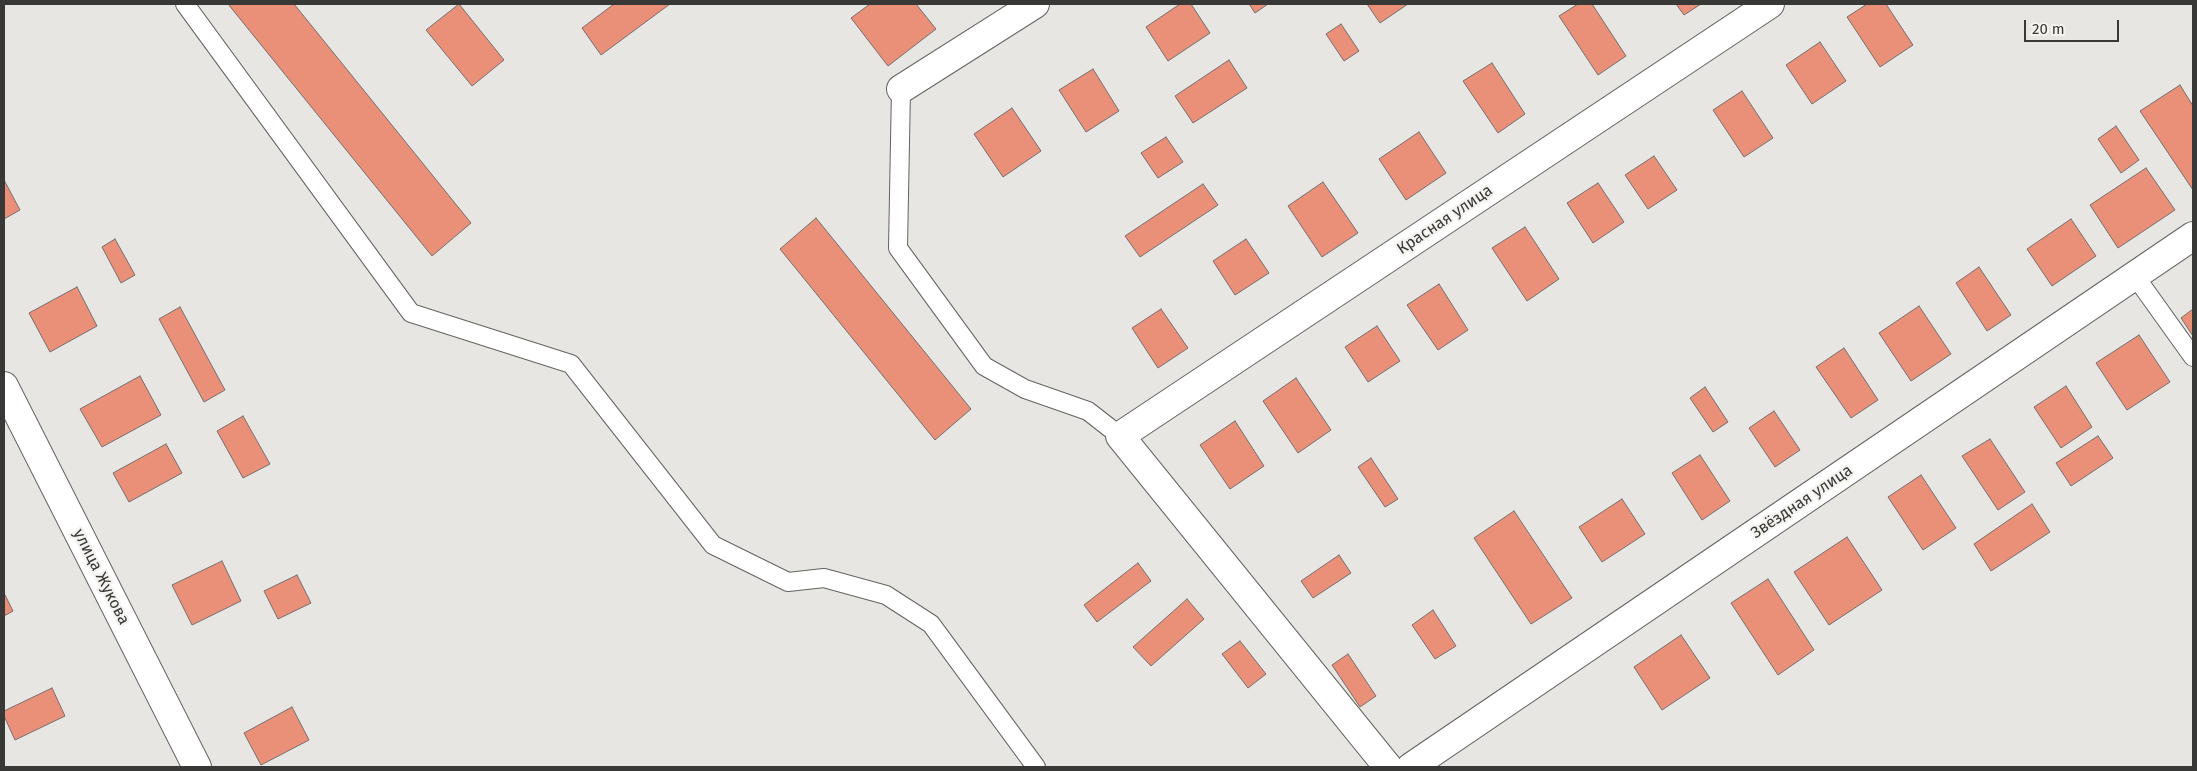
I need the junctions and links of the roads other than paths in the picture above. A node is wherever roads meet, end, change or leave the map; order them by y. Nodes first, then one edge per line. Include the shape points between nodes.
1 (185, 4) edge
2 (1035, 4) edge
3 (1770, 4) edge
4 (901, 89) joint
5 (2193, 236) edge
6 (2135, 276) junction
7 (2193, 357) edge
8 (4, 386) edge
9 (1120, 436) junction
10 (197, 767) edge
11 (1036, 767) edge
12 (1388, 767) edge
13 (1411, 767) edge

1 - 11 lane via 412,313 571,364 713,545 788,582 824,578 886,595 931,624
2 - 4 street
3 - 9 street, Красная улица
4 - 9 lane via 898,248 984,366 1025,389 1088,411
5 - 6 street, Звёздная улица
6 - 7 lane
6 - 13 street, Звёздная улица
8 - 10 street, улица Жукова
9 - 12 street

